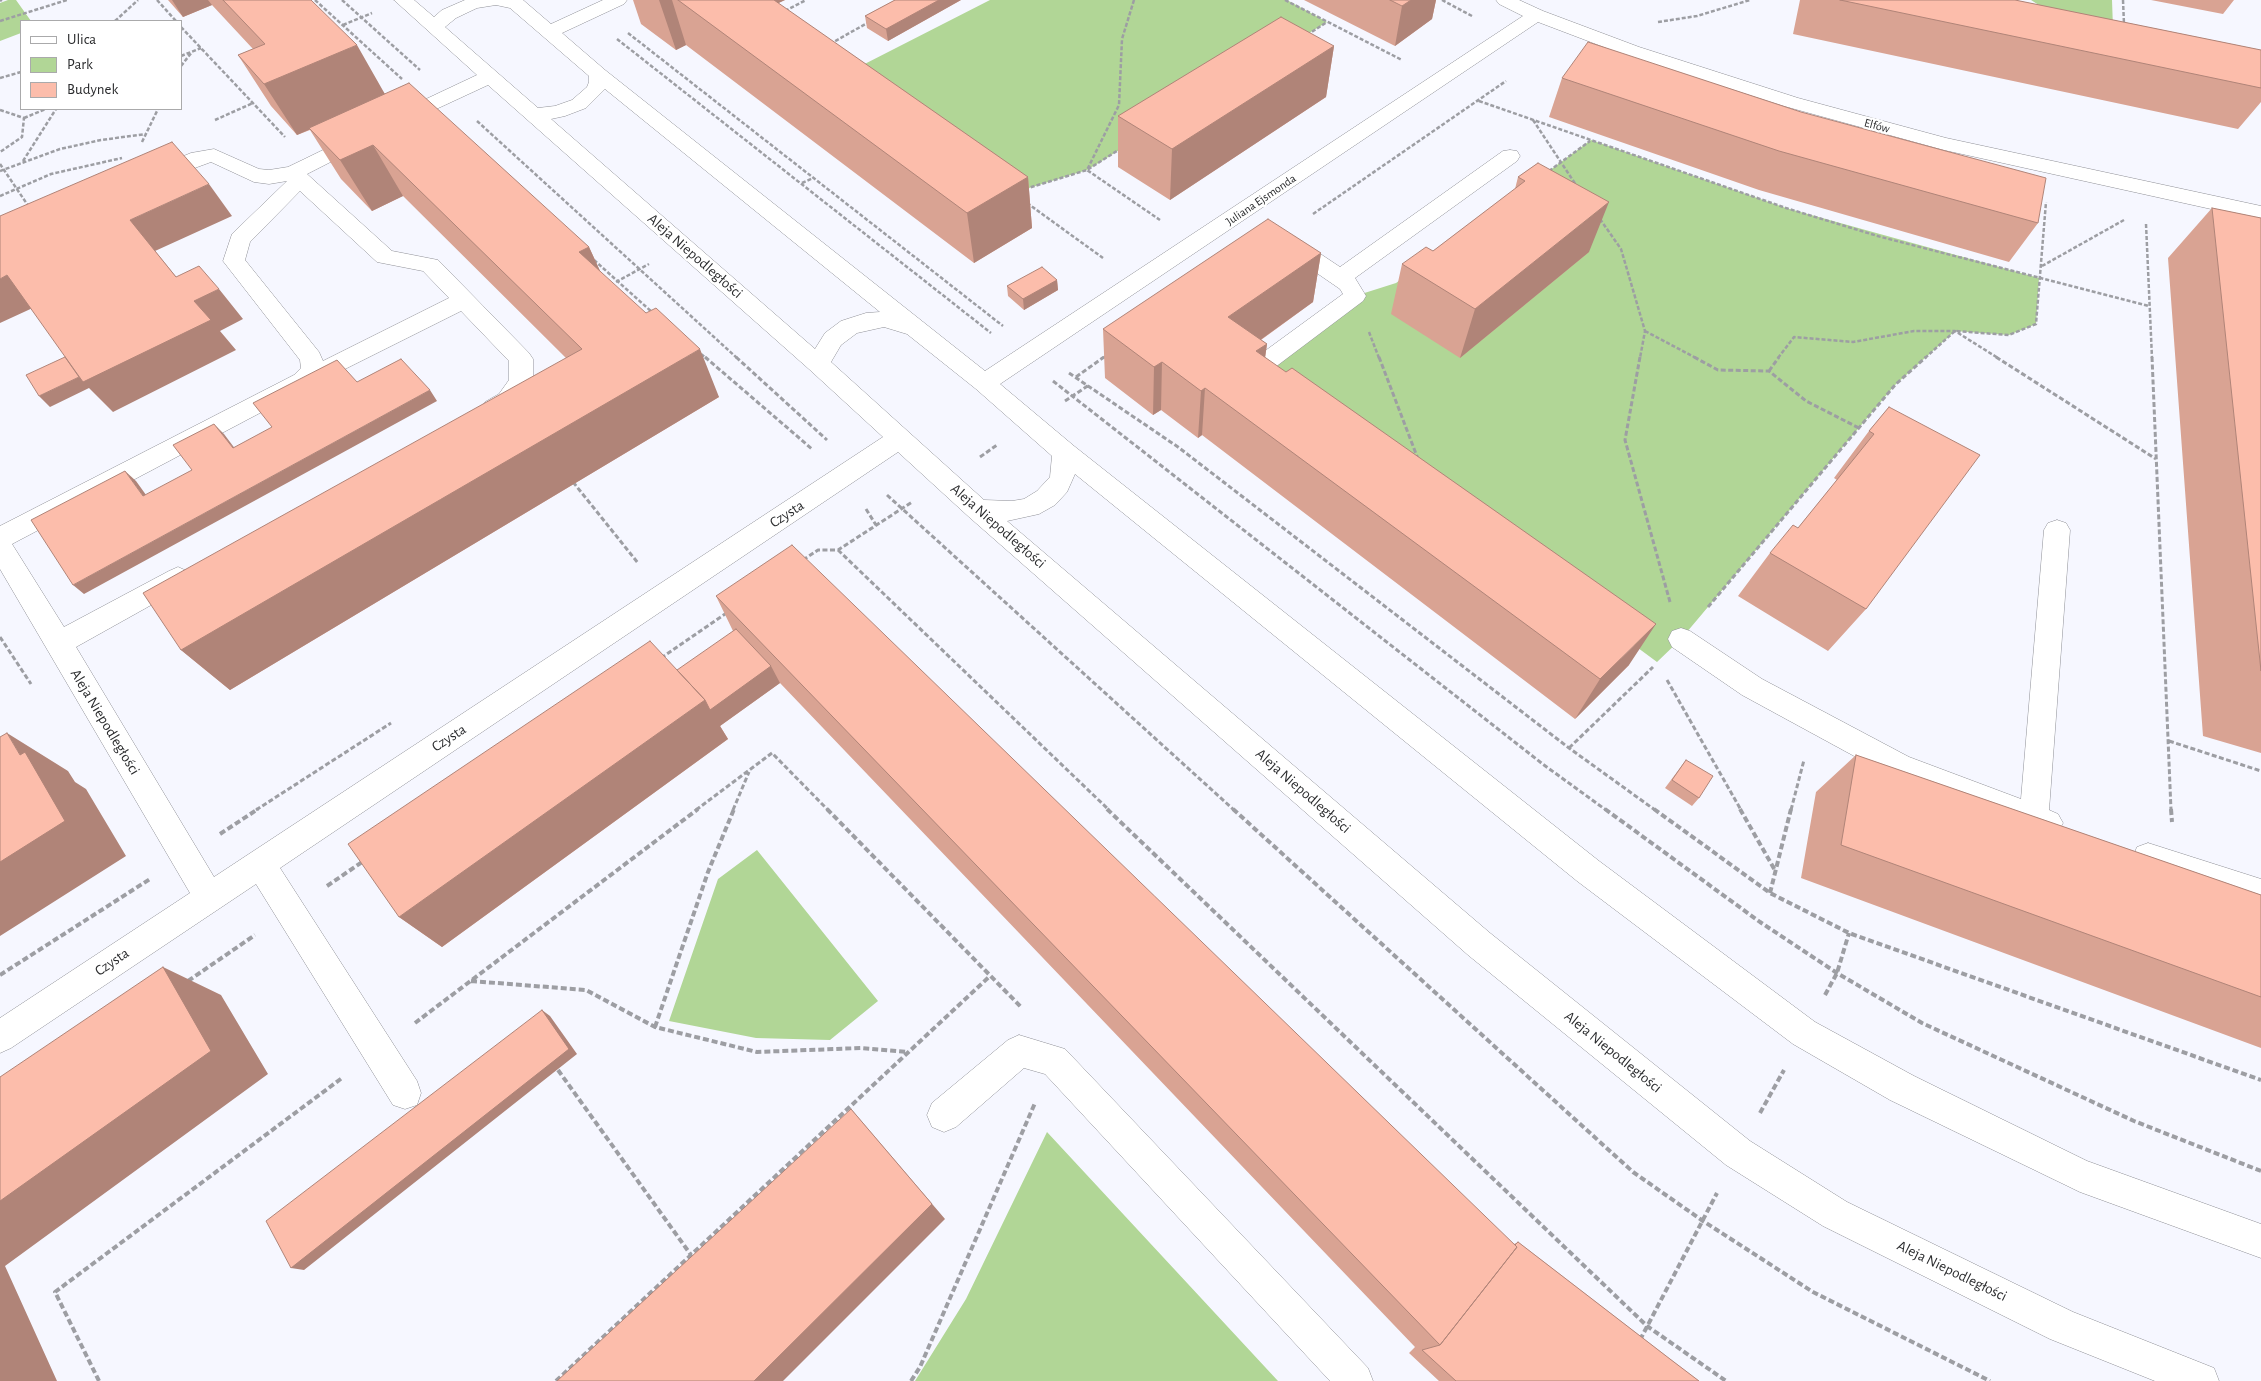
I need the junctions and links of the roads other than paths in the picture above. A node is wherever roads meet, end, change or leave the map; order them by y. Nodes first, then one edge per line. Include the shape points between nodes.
1 (403, 0) edge
2 (618, 0) edge
3 (1505, 0) edge
4 (514, 2) edge
5 (1536, 15) junction
6 (434, 27) junction
7 (550, 32) junction
8 (598, 74) junction
9 (491, 76) junction
10 (534, 114) junction
11 (1510, 156) dead end
12 (298, 176) junction
13 (136, 183) edge
14 (2261, 213) edge
15 (1263, 226) junction
16 (1340, 278) junction
17 (464, 300) junction
18 (916, 328) junction
19 (818, 364) junction
20 (1262, 365) edge
21 (302, 381) junction
22 (984, 383) junction
23 (473, 418) edge
24 (900, 439) junction
25 (1065, 453) junction
26 (978, 510) junction
27 (2057, 530) dead end
28 (0, 538) edge
29 (0, 547) edge
30 (197, 568) edge
31 (1681, 639) road end
32 (59, 643) junction
33 (2034, 818) junction
34 (2075, 833) edge
35 (2120, 848) edge
36 (260, 863) junction
37 (2261, 893) edge
38 (209, 897) junction
39 (0, 1037) edge
40 (405, 1093) dead end
41 (944, 1115) dead end
42 (2261, 1241) edge
43 (1355, 1381) edge
44 (2201, 1381) edge

1 - 6 street, Aleja Niepodległości
2 - 7 street
3 - 5 street, Elfów
4 - 6 street via 473,3 449,14
4 - 7 street
5 - 14 street, Elfów via 1632,51 1763,93 1944,144
5 - 15 street, Juliana Ejsmonda
6 - 9 street, Aleja Niepodległości
7 - 8 street
8 - 10 street via 595,90 579,104 558,112
8 - 18 street
9 - 10 street, Aleja Niepodległości
9 - 12 street via 429,104
10 - 19 street, Aleja Niepodległości
11 - 16 street
12 - 13 street via 254,175 214,155 198,158
12 - 17 street via 385,257 430,266
12 - 21 street via 240,239 234,261 311,358 312,370
15 - 16 street
15 - 22 street, Juliana Ejsmonda via 1028,354
16 - 20 street via 1349,284 1355,296
17 - 21 street
17 - 23 street via 521,359 521,382 507,400
18 - 19 street via 884,319 849,326 833,339
18 - 22 street
19 - 24 street, Aleja Niepodległości
21 - 28 street
22 - 25 street
24 - 26 street, Aleja Niepodległości
24 - 36 street, Czysta
25 - 26 street via 1062,478 1046,498 1030,507 1012,511
25 - 42 street via 1588,871 1804,1033 1902,1088 2080,1175
26 - 44 street, Aleja Niepodległości via 1479,944 1738,1153 1835,1214 2063,1326
27 - 33 street
29 - 32 street, Aleja Niepodległości
30 - 32 street
31 - 33 street via 1752,687 1899,766
32 - 38 street, Aleja Niepodległości
33 - 34 street
35 - 37 street
36 - 38 street, Czysta
36 - 40 street
38 - 39 street, Czysta
41 - 43 street via 1019,1051 1054,1060

